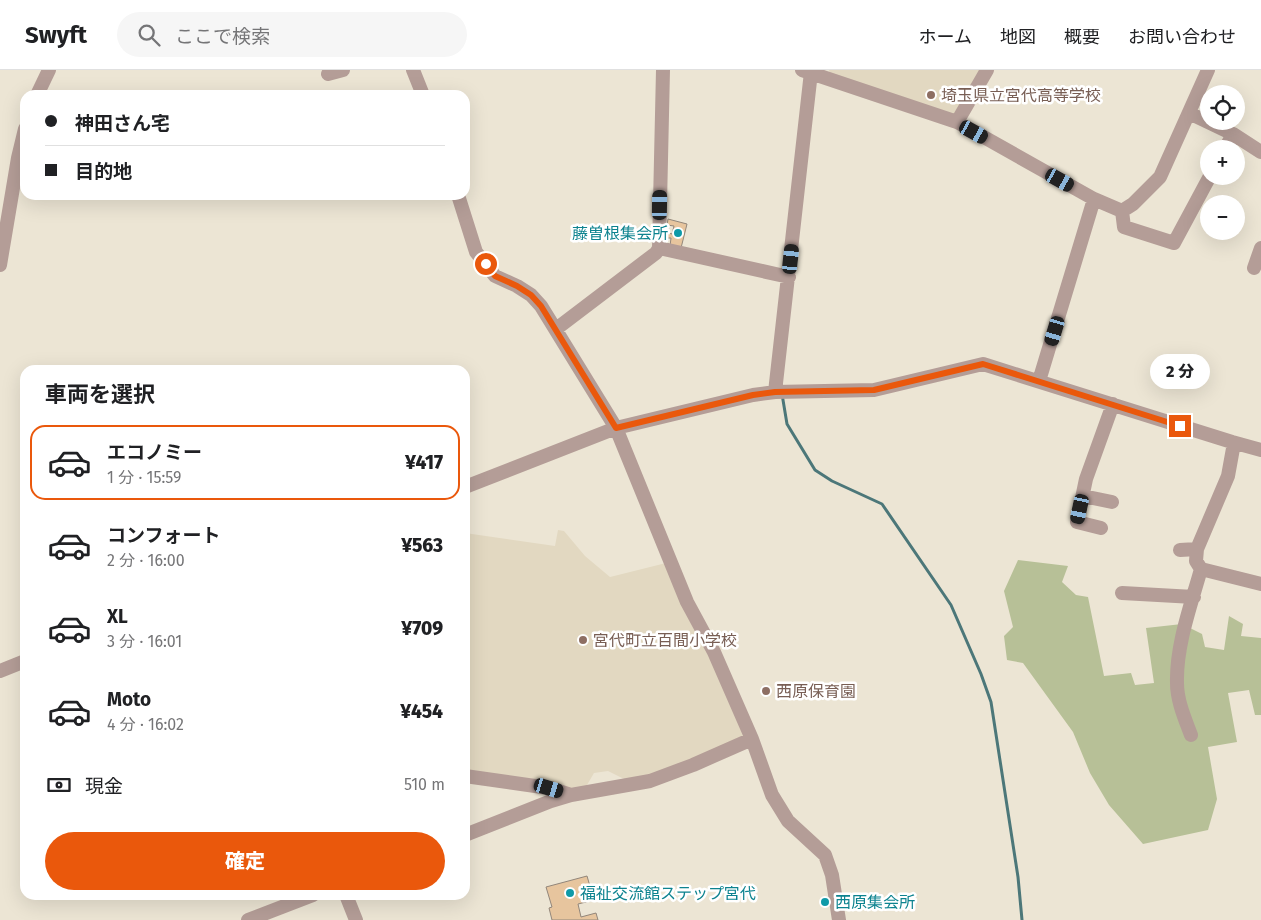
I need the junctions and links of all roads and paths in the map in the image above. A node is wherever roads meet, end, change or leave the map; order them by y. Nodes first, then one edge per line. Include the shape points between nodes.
1 (49, 70) edge
2 (343, 70) edge
3 (413, 70) edge
4 (663, 70) edge
5 (987, 70) edge
6 (1208, 70) edge
7 (816, 72) edge
8 (328, 74) dead end
9 (40, 90) edge
10 (421, 90) edge
11 (1189, 113) junction
12 (957, 122) junction
13 (1233, 134) junction
14 (1230, 140) edge
15 (20, 150) edge
16 (1261, 152) edge
17 (1205, 185) edge
18 (1094, 199) junction
19 (460, 200) edge
20 (1122, 211) junction
21 (659, 248) junction
22 (1261, 248) edge
23 (0, 265) edge
24 (1254, 268) dead end
25 (789, 277) junction
26 (556, 329) junction
27 (1040, 381) junction
28 (775, 392) junction
29 (1113, 404) junction
30 (616, 428) junction
31 (1234, 443) junction
32 (1261, 450) edge
33 (470, 485) edge
34 (1083, 496) junction
35 (1112, 502) dead end
36 (1102, 528) dead end
37 (1197, 549) junction
38 (1180, 550) dead end
39 (1201, 569) junction
40 (1261, 584) edge
41 (1122, 592) dead end
42 (1194, 597) junction
43 (20, 664) edge
44 (0, 671) edge
45 (1191, 735) dead end
46 (752, 739) junction
47 (470, 777) edge
48 (571, 795) junction
49 (470, 833) edge
50 (300, 900) edge
51 (348, 900) edge
52 (248, 920) edge
53 (356, 920) edge
54 (839, 920) edge

1 - 9 street
2 - 8 street
3 - 10 street
4 - 21 street
5 - 12 street
6 - 11 street
7 - 12 street
7 - 25 street
11 - 13 street
11 - 20 street via 1160,177
12 - 18 street
13 - 14 street
13 - 16 street
15 - 23 street
17 - 20 street via 1174,243 1124,227
18 - 20 street
18 - 27 street
19 - 26 street via 476,252 495,276 531,295
21 - 25 street
21 - 26 street
22 - 24 street
25 - 28 street
26 - 30 street
27 - 28 street via 983,364 874,390
27 - 29 street
28 - 30 street
29 - 31 street
29 - 34 street
30 - 33 street
30 - 46 street via 687,602 714,652
31 - 32 street
31 - 37 street via 1228,476
34 - 35 street
34 - 36 street via 1077,522
37 - 38 street
37 - 39 street via 1196,561
39 - 40 street
39 - 42 street
41 - 42 street
42 - 45 street via 1182,641 1176,684
43 - 44 street
46 - 48 street via 650,781
46 - 54 street via 772,794 788,821 824,855 832,875
47 - 48 street via 549,788
48 - 49 street
50 - 52 street
51 - 53 street

